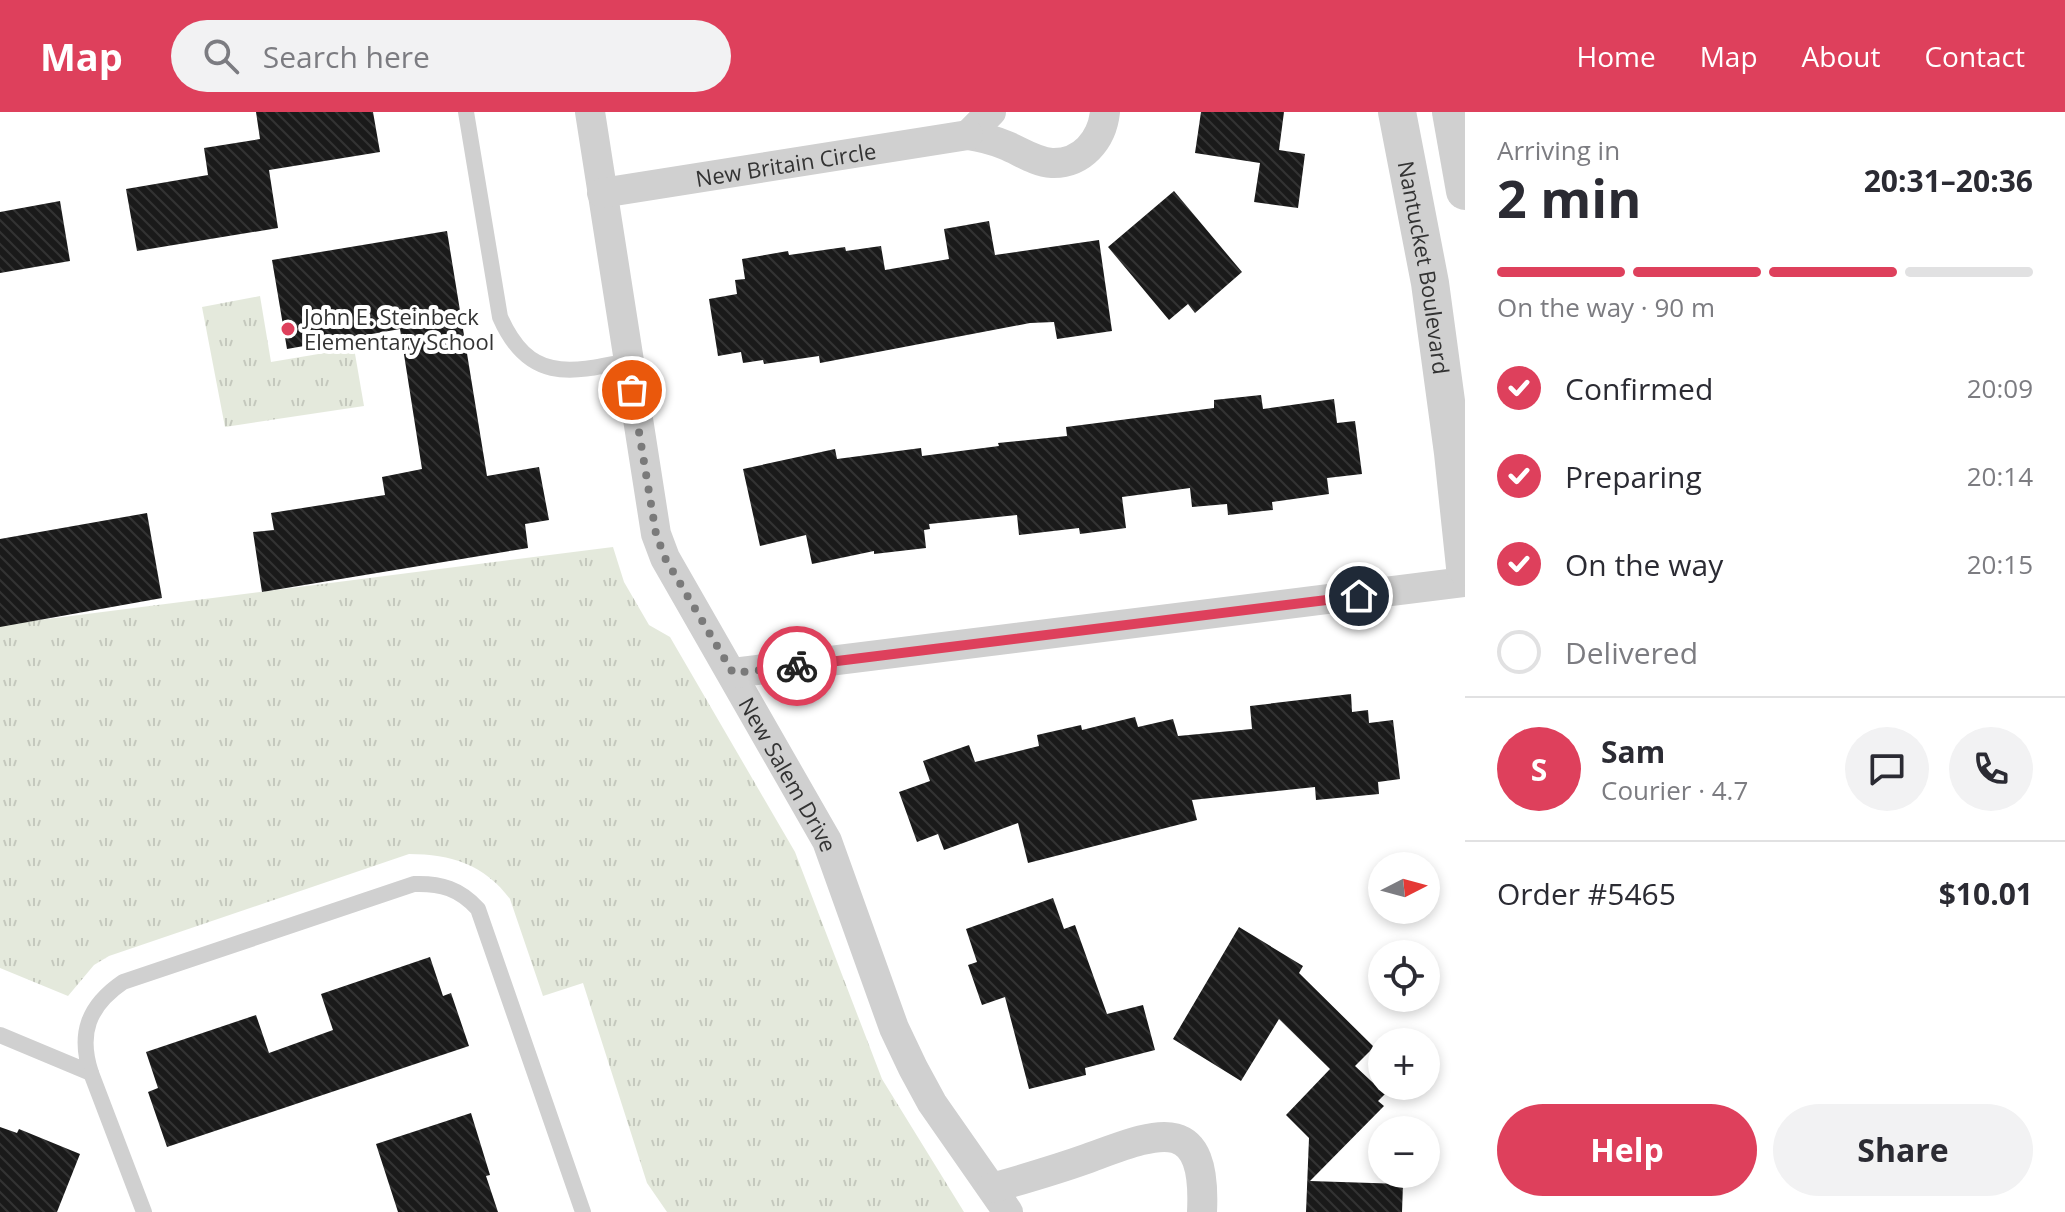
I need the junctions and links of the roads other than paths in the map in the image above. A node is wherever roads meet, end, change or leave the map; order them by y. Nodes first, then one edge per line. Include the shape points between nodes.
1 (466, 112) edge
2 (590, 112) edge
3 (991, 112) edge
4 (1105, 112) edge
5 (1397, 112) edge
6 (1451, 112) edge
7 (968, 135) junction
8 (1465, 191) edge
9 (602, 193) junction
10 (627, 361) junction
11 (1465, 567) edge
12 (1465, 582) edge
13 (733, 673) junction
14 (0, 1035) edge
15 (91, 1073) junction
16 (1000, 1200) edge
17 (144, 1212) edge
18 (583, 1212) edge
19 (1202, 1212) edge

1 - 10 lane via 500,317 510,339 529,359 566,371
2 - 9 street, New Salem Drive
3 - 7 street
4 - 7 street, New Britain Circle via 1096,141 1068,161 1035,159
5 - 11 street, Nantucket Boulevard via 1430,283
6 - 8 street
7 - 9 street, New Britain Circle
9 - 10 street, New Salem Drive
10 - 13 street, New Salem Drive via 656,534
12 - 13 street
13 - 16 street, New Salem Drive via 827,841 913,1068
14 - 15 lane
15 - 17 lane
15 - 18 lane via 84,1052 86,1033 97,1006 123,982 414,884 442,886 466,896 478,909
16 - 19 street, New Salem Drive via 1056,1169 1163,1136 1183,1142 1200,1162

